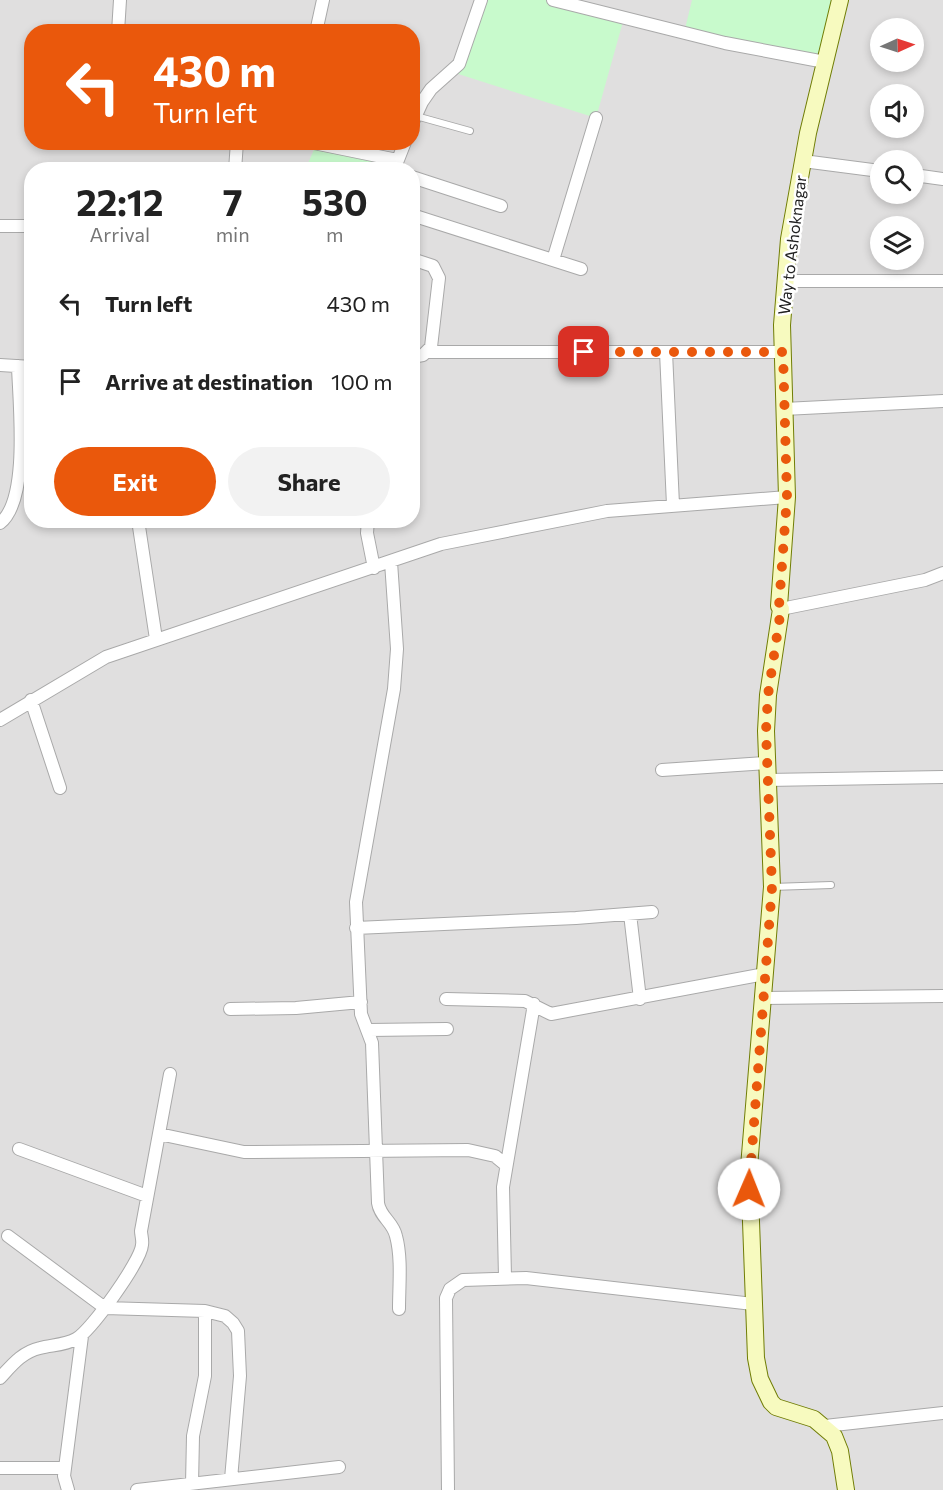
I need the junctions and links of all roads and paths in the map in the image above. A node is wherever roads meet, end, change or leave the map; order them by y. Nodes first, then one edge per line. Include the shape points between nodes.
1 (120, 0) edge
2 (322, 0) edge
3 (481, 0) edge
4 (553, 0) edge
5 (840, 0) edge
6 (118, 24) edge
7 (318, 24) edge
8 (825, 62) junction
9 (420, 108) edge
10 (596, 118) dead end
11 (420, 121) edge
12 (470, 131) dead end
13 (339, 150) edge
14 (803, 161) junction
15 (384, 162) edge
16 (870, 170) edge
17 (924, 176) edge
18 (943, 179) edge
19 (420, 180) edge
20 (501, 206) dead end
21 (420, 218) edge
22 (0, 226) edge
23 (24, 226) edge
24 (553, 260) junction
25 (420, 262) edge
26 (580, 269) dead end
27 (785, 281) junction
28 (943, 281) edge
29 (428, 352) junction
30 (666, 352) junction
31 (783, 352) junction
32 (420, 354) edge
33 (0, 365) edge
34 (18, 366) junction
35 (24, 366) edge
36 (943, 401) edge
37 (784, 409) junction
38 (787, 497) junction
39 (674, 505) junction
40 (0, 523) edge
41 (139, 528) edge
42 (367, 528) edge
43 (391, 562) junction
44 (374, 568) junction
45 (943, 573) edge
46 (781, 609) junction
47 (156, 639) junction
48 (32, 700) junction
49 (0, 720) edge
50 (662, 770) dead end
51 (766, 772) junction
52 (943, 777) edge
53 (60, 788) dead end
54 (831, 885) dead end
55 (772, 887) junction
56 (652, 912) dead end
57 (630, 914) junction
58 (356, 928) junction
59 (765, 974) junction
60 (943, 996) edge
61 (763, 998) junction
62 (446, 999) dead end
63 (640, 999) junction
64 (361, 1002) junction
65 (534, 1004) junction
66 (230, 1009) dead end
67 (447, 1029) dead end
68 (369, 1030) junction
69 (170, 1074) dead end
70 (159, 1134) junction
71 (19, 1149) dead end
72 (376, 1151) junction
73 (507, 1164) junction
74 (147, 1196) junction
75 (8, 1236) dead end
76 (506, 1278) junction
77 (753, 1304) junction
78 (105, 1308) junction
79 (399, 1309) dead end
80 (205, 1311) junction
81 (82, 1335) junction
82 (0, 1378) edge
83 (943, 1413) edge
84 (825, 1426) junction
85 (339, 1467) dead end
86 (0, 1468) edge
87 (65, 1468) junction
88 (231, 1479) junction
89 (192, 1484) junction
90 (68, 1490) edge
91 (137, 1490) edge
92 (448, 1490) edge
93 (846, 1490) edge

1 - 6 street
2 - 7 street
3 - 9 street via 459,64 430,89
4 - 8 street via 725,43
5 - 8 street, Way to Ashoknagar
8 - 14 street, Way to Ashoknagar
10 - 24 street
11 - 12 lane
13 - 15 street
14 - 16 street
14 - 27 street, Way to Ashoknagar
17 - 18 street
19 - 20 street
21 - 24 street
22 - 23 street
24 - 26 street
25 - 29 street via 433,266 439,278
27 - 28 street
27 - 31 street, Way to Ashoknagar
29 - 30 street
29 - 32 street
30 - 31 street
30 - 39 street
31 - 37 street, Way to Ashoknagar
33 - 34 street
34 - 35 street
34 - 40 street via 20,465 11,508
36 - 37 street
37 - 38 street, Way to Ashoknagar
38 - 39 street
38 - 46 street, Way to Ashoknagar
39 - 43 street via 607,511 467,538
41 - 47 street
42 - 44 street
43 - 44 street
43 - 58 street via 397,649 394,689 356,902
44 - 47 street
45 - 46 street
46 - 51 street, Way to Ashoknagar via 768,695
47 - 48 street via 106,657
48 - 49 street
48 - 53 street
50 - 51 street
51 - 52 street
51 - 55 street, Way to Ashoknagar
54 - 55 lane
55 - 59 street, Way to Ashoknagar
56 - 57 street
57 - 58 street
57 - 63 street
58 - 64 street
59 - 61 street, Way to Ashoknagar
59 - 63 street
60 - 61 street
61 - 77 street, Way to Ashoknagar via 749,1167
62 - 65 street
63 - 65 street via 551,1014
64 - 66 street
64 - 68 street
65 - 73 street
67 - 68 street
68 - 72 street
69 - 70 street
70 - 72 street via 244,1152
70 - 74 street
71 - 74 street
72 - 73 street via 468,1150
72 - 79 street via 379,1211 393,1226 398,1242
73 - 76 street via 502,1216
74 - 78 street via 140,1251
75 - 78 street
76 - 77 street
76 - 92 street via 463,1280 450,1289 446,1298
77 - 84 street, Way to Ashoknagar via 756,1358 765,1395 776,1407
78 - 80 street
78 - 81 street
80 - 88 street via 225,1316 238,1331 240,1376
80 - 89 street via 205,1376 193,1436
81 - 82 street via 22,1355
81 - 87 street
83 - 84 street
84 - 93 street via 840,1451
85 - 88 street
86 - 87 street
87 - 90 street
88 - 89 street
89 - 91 street

